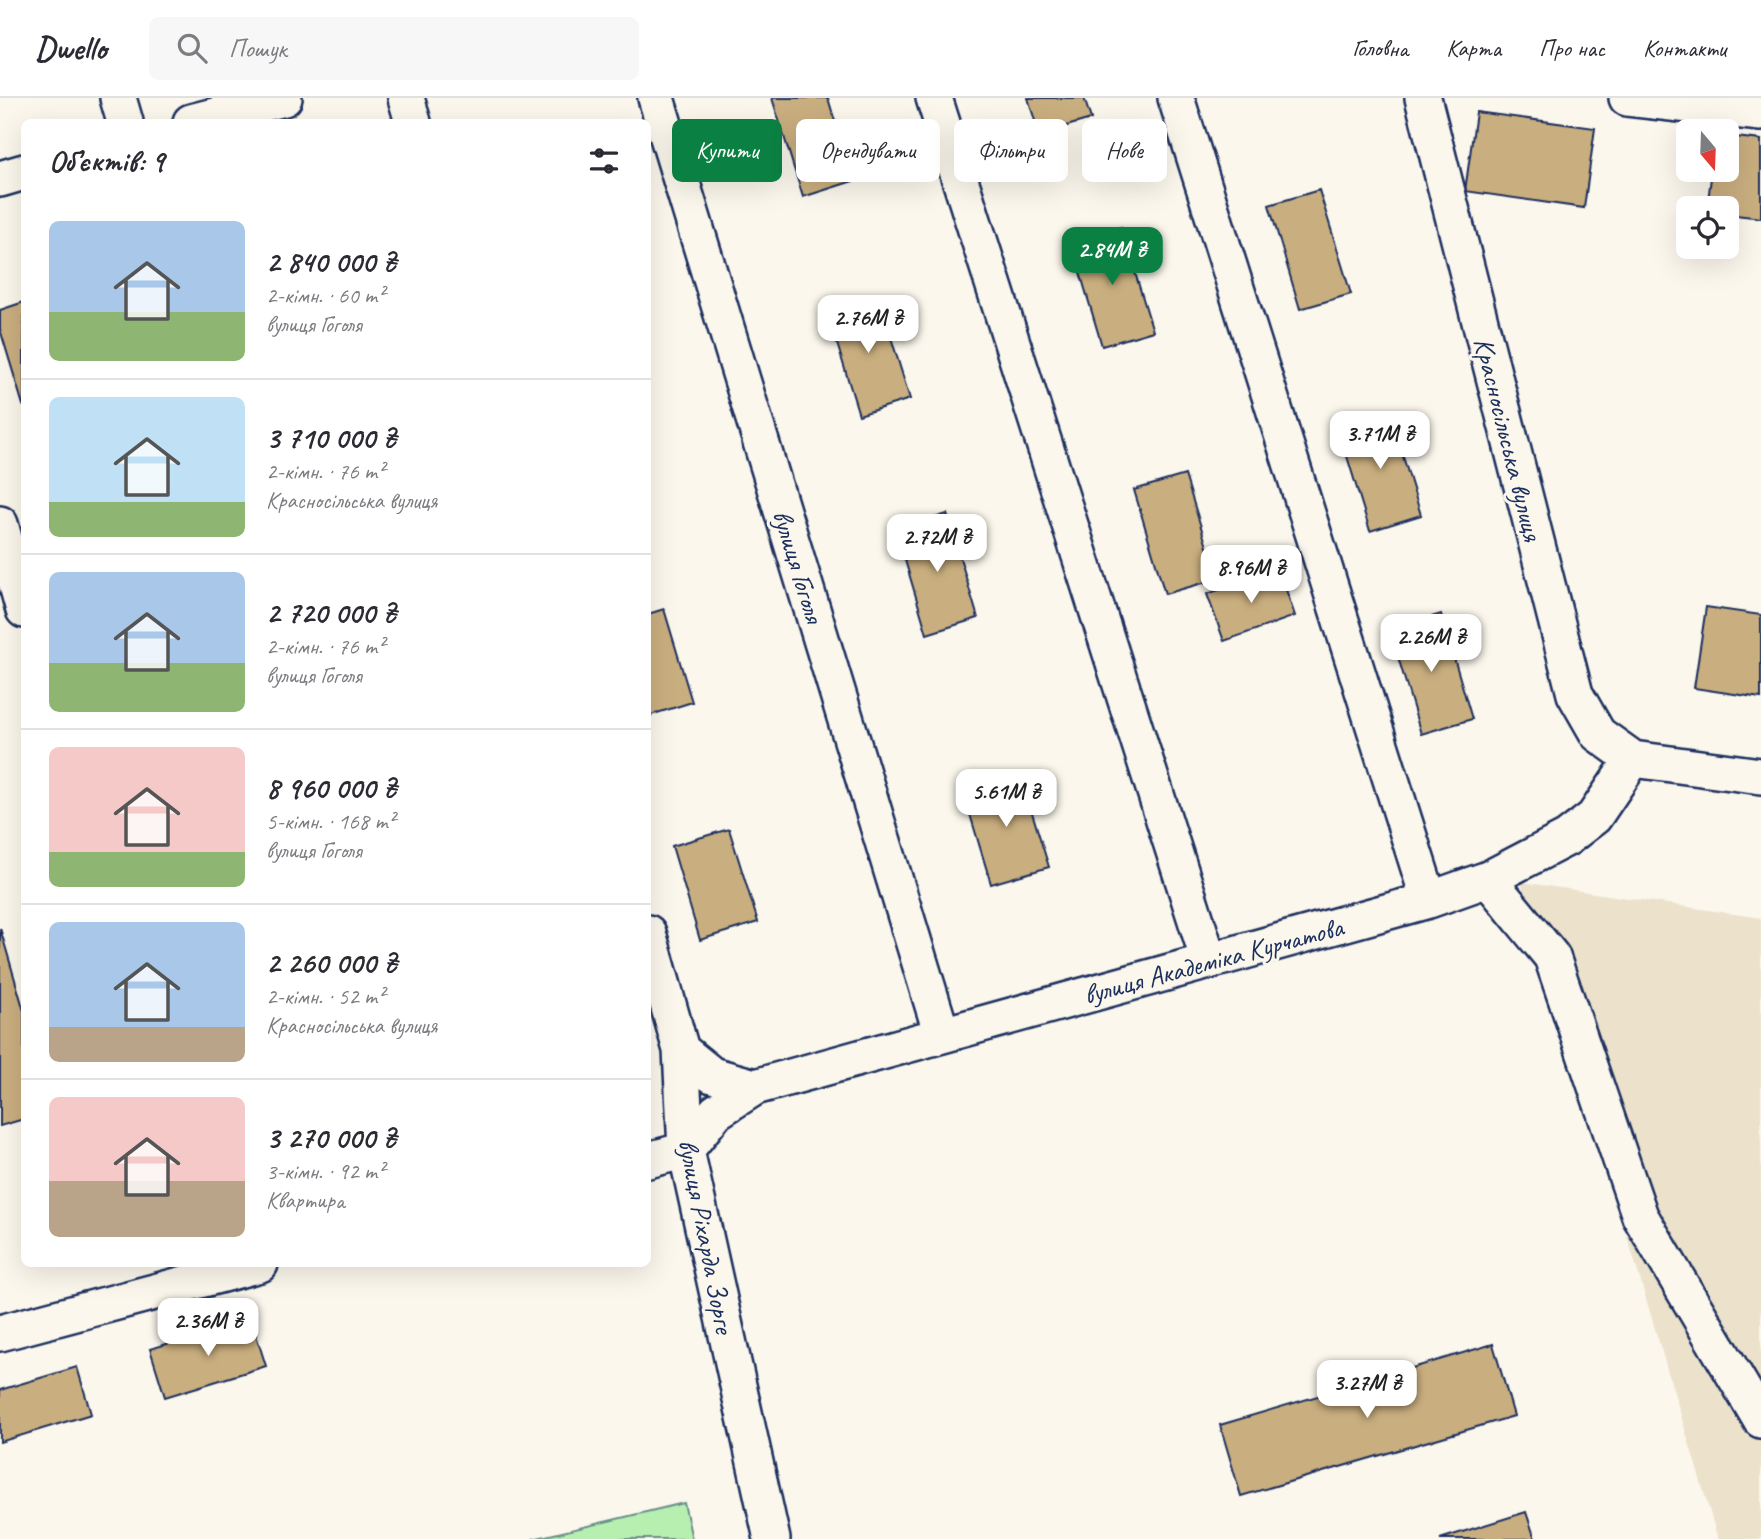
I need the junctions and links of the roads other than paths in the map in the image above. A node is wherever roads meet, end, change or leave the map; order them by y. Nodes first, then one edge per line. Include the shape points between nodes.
1 (118, 98) edge
2 (284, 98) edge
3 (406, 98) edge
4 (656, 98) edge
5 (934, 98) edge
6 (1176, 98) edge
7 (1423, 98) edge
8 (1627, 98) edge
9 (1761, 113) edge
10 (124, 119) edge
11 (203, 119) edge
12 (412, 119) edge
13 (21, 173) edge
14 (0, 179) edge
15 (0, 524) edge
16 (21, 599) edge
17 (1633, 759) junction
18 (1761, 776) edge
19 (1488, 879) junction
20 (1429, 900) junction
21 (651, 944) edge
22 (1209, 961) junction
23 (942, 1035) junction
24 (681, 1050) junction
25 (755, 1087) junction
26 (686, 1150) junction
27 (651, 1159) edge
28 (236, 1267) edge
29 (212, 1270) edge
30 (0, 1333) edge
31 (1761, 1420) edge
32 (772, 1539) edge

1 - 10 street
2 - 11 street
3 - 12 street
4 - 23 street, вулиця Гоголя
5 - 22 street
6 - 20 street
7 - 17 street, Красносільська вулиця via 1574,694 1598,734
8 - 9 street
13 - 14 street
15 - 16 street
17 - 18 street
17 - 19 street, вулиця Академіка Курчатова via 1594,817 1567,838
19 - 20 street, вулиця Академіка Курчатова
19 - 31 street via 1552,957 1640,1216
20 - 22 street, вулиця Академіка Курчатова
21 - 24 street, вулиця Ріхарда Зорге
22 - 23 street, вулиця Академіка Курчатова
23 - 25 street, вулиця Академіка Курчатова
24 - 25 street via 712,1075
24 - 26 street, вулиця Ріхарда Зорге
25 - 26 street, вулиця Академіка Курчатова via 716,1112
26 - 27 street
26 - 32 street, вулиця Ріхарда Зорге
28 - 29 street
29 - 30 street

